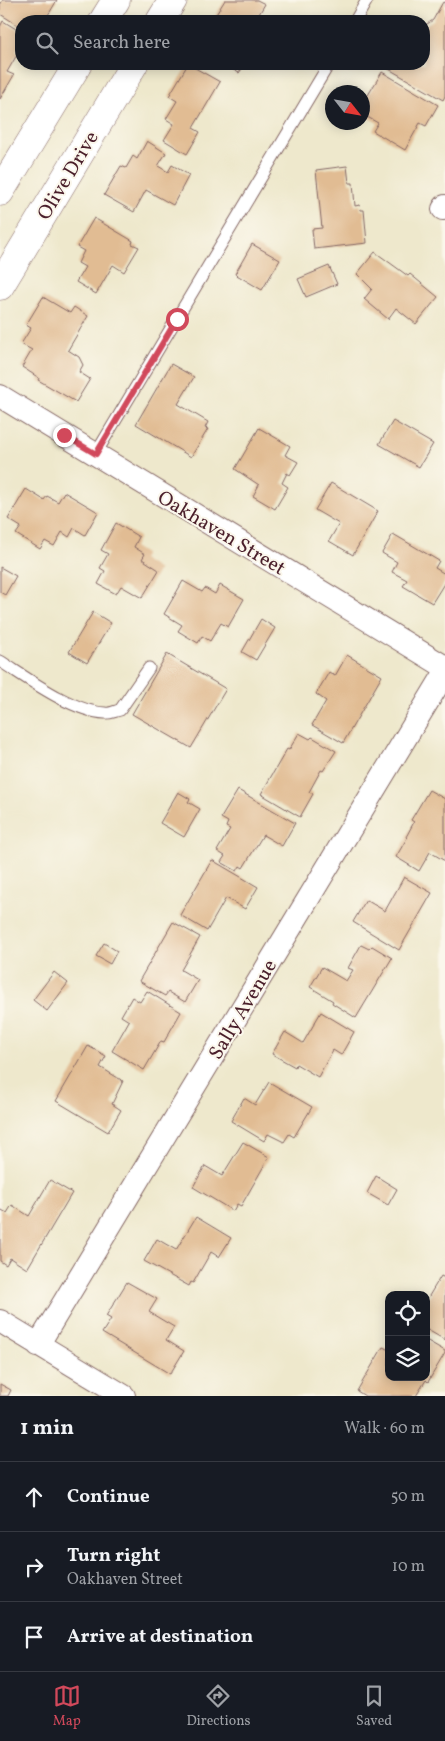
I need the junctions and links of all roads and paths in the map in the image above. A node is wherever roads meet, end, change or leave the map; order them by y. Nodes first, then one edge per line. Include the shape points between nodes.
1 (116, 0) edge
2 (173, 0) edge
3 (367, 0) edge
4 (107, 15) edge
5 (164, 15) edge
6 (358, 15) edge
7 (74, 70) edge
8 (130, 70) edge
9 (325, 70) edge
10 (0, 192) edge
11 (0, 286) edge
12 (0, 396) edge
13 (96, 454) junction
14 (0, 661) edge
15 (445, 667) edge
16 (149, 668) dead end
17 (445, 673) edge
18 (0, 1322) edge
19 (38, 1345) junction
20 (124, 1396) edge

1 - 4 main road
2 - 5 main road
3 - 6 lane
7 - 10 main road
8 - 11 main road, Olive Drive
9 - 13 lane
12 - 13 street, Oakhaven Street
13 - 15 street, Oakhaven Street
14 - 16 lane via 73,705 106,714 120,710
17 - 19 street, Sally Avenue
18 - 19 street
19 - 20 street

